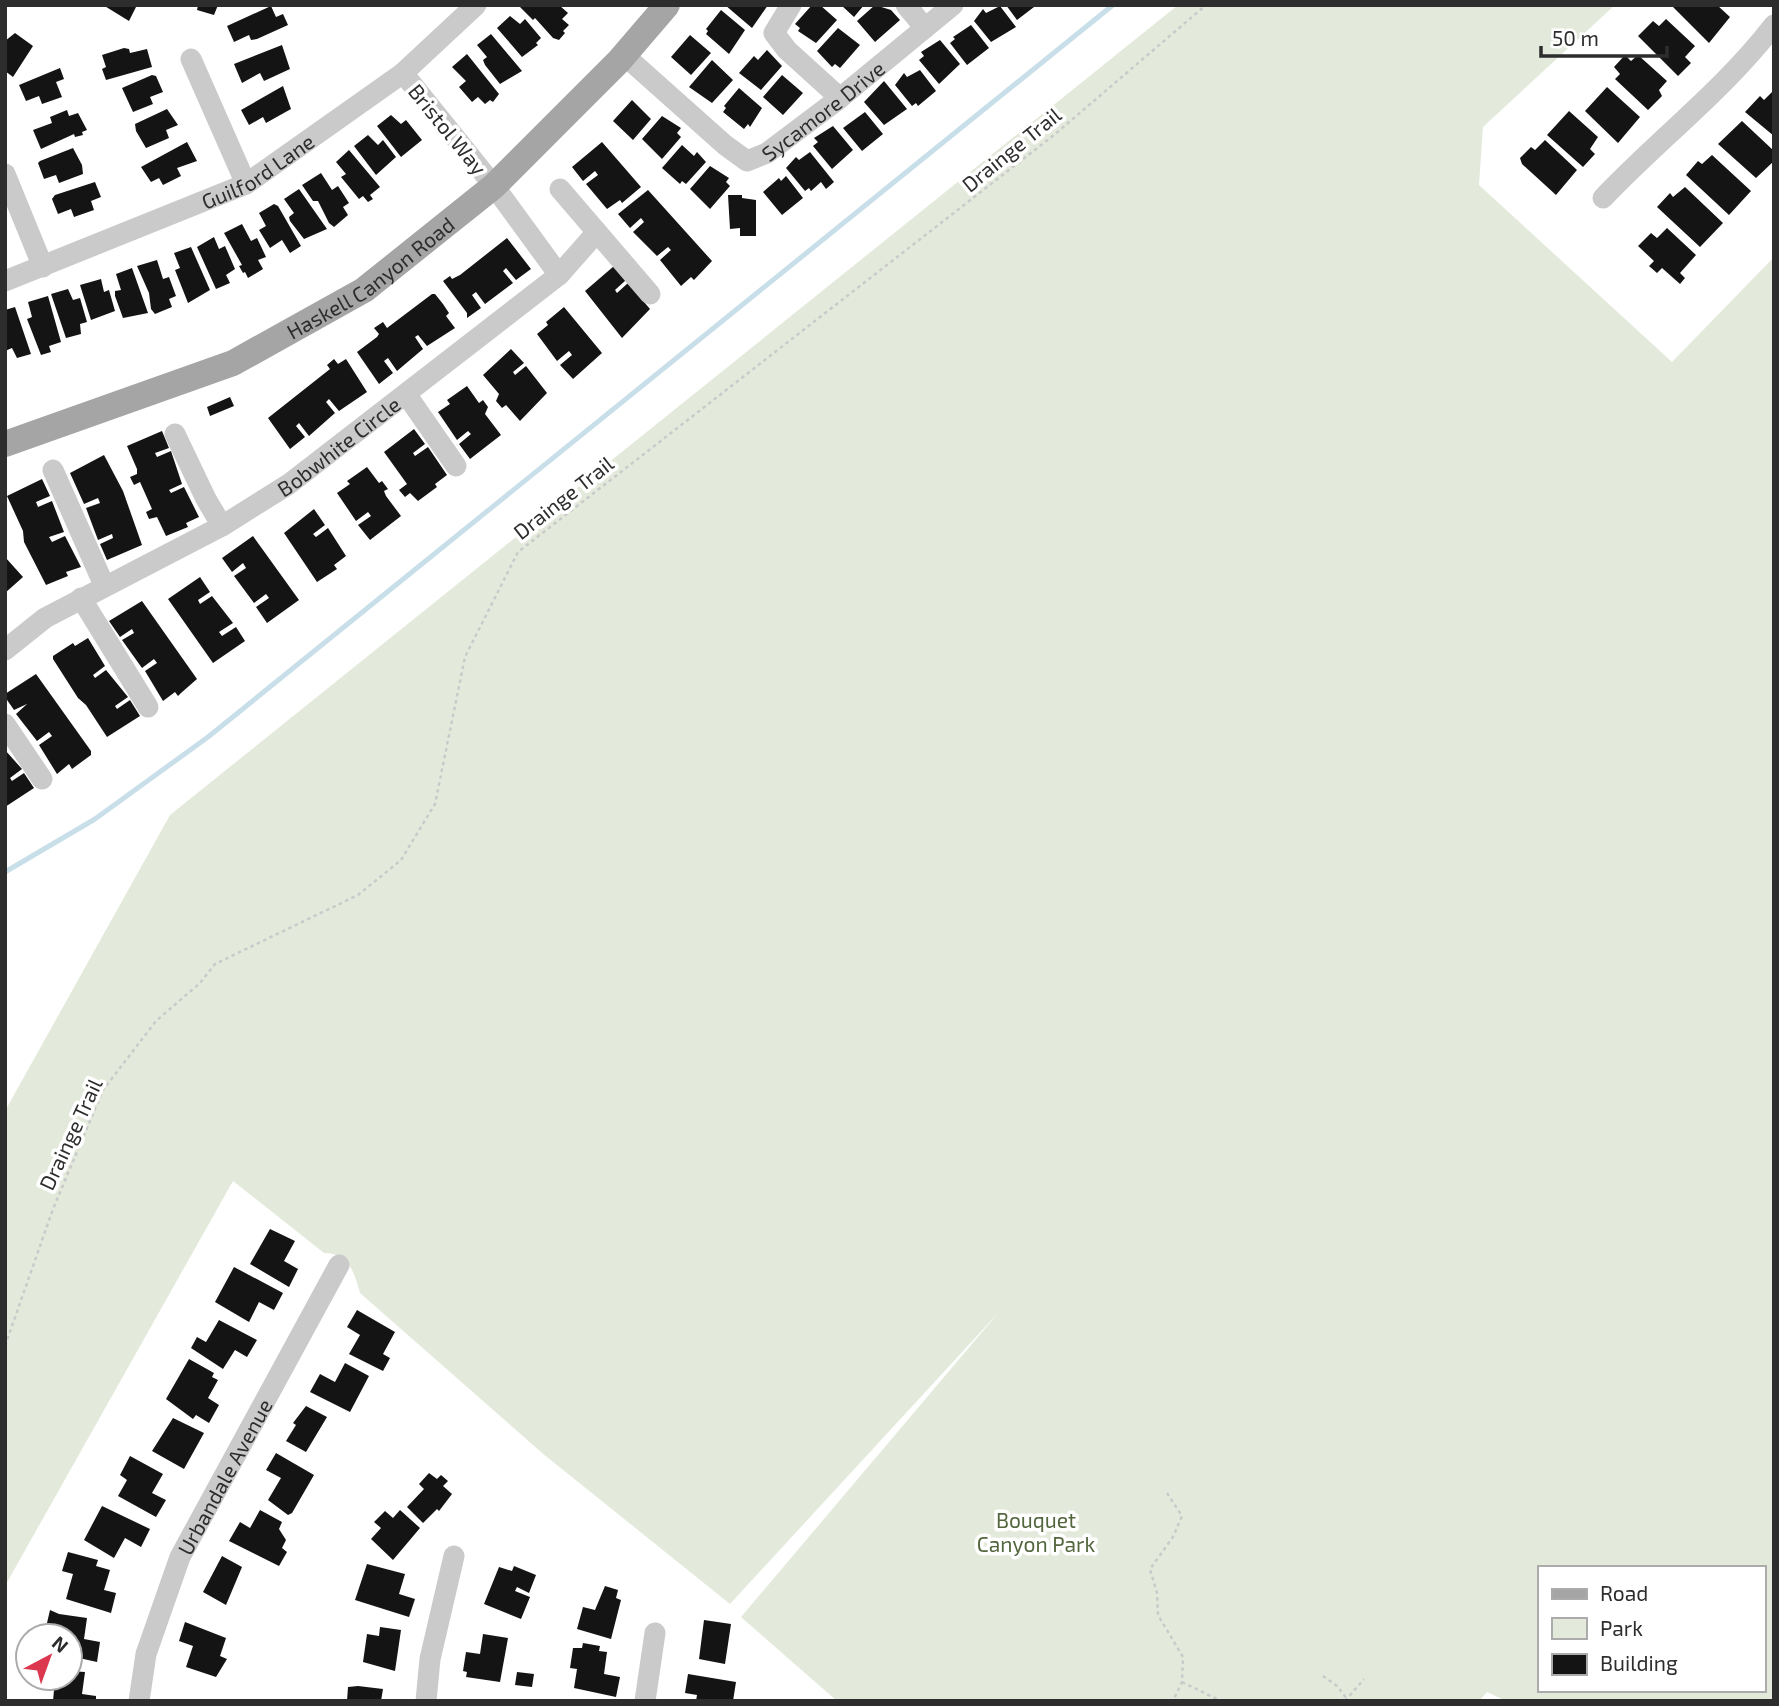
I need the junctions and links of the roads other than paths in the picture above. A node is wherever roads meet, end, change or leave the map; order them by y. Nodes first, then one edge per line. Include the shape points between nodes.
1 (476, 5) edge
2 (667, 5) edge
3 (791, 5) edge
4 (906, 5) edge
5 (953, 5) edge
6 (1774, 25) edge
7 (925, 28) junction
8 (624, 55) junction
9 (191, 59) dead end
10 (403, 73) junction
11 (840, 98) junction
12 (5, 174) edge
13 (246, 184) junction
14 (494, 186) junction
15 (560, 189) dead end
16 (1603, 198) dead end
17 (597, 232) junction
18 (43, 267) junction
19 (559, 275) junction
20 (5, 281) edge
21 (650, 294) dead end
22 (405, 394) junction
23 (175, 434) dead end
24 (5, 444) edge
25 (456, 466) dead end
26 (53, 470) dead end
27 (222, 526) junction
28 (104, 585) junction
29 (81, 598) junction
30 (8, 642) edge
31 (148, 707) dead end
32 (5, 724) edge
33 (42, 779) dead end
34 (339, 1265) dead end
35 (454, 1556) dead end
36 (655, 1633) dead end
37 (139, 1701) edge
38 (426, 1701) edge
39 (645, 1701) edge

1 - 10 street, Guilford Lane
2 - 8 main road, Haskell Canyon Road
3 - 11 street via 774,33
4 - 7 street
5 - 7 street, Sycamore Drive
6 - 16 street via 1742,66
7 - 11 street, Sycamore Drive
8 - 11 street, Sycamore Drive via 747,161 767,153
8 - 14 main road, Haskell Canyon Road
9 - 13 street
10 - 13 street, Guilford Lane
10 - 14 street, Bristol Way
12 - 18 street
13 - 18 street, Guilford Lane
14 - 19 street
14 - 24 main road, Haskell Canyon Road via 364,290 233,363
15 - 17 street
17 - 19 street, Bobwhite Circle
17 - 21 street
18 - 20 street, Guilford Lane
19 - 22 street, Bobwhite Circle
22 - 25 street
22 - 27 street, Bobwhite Circle via 289,484
23 - 27 street
26 - 28 street
27 - 28 street, Bobwhite Circle
28 - 29 street, Bobwhite Circle
29 - 30 street, Bobwhite Circle
29 - 31 street
32 - 33 street
34 - 37 street, Urbandale Avenue via 180,1558 146,1654
35 - 38 street via 430,1659
36 - 39 street

